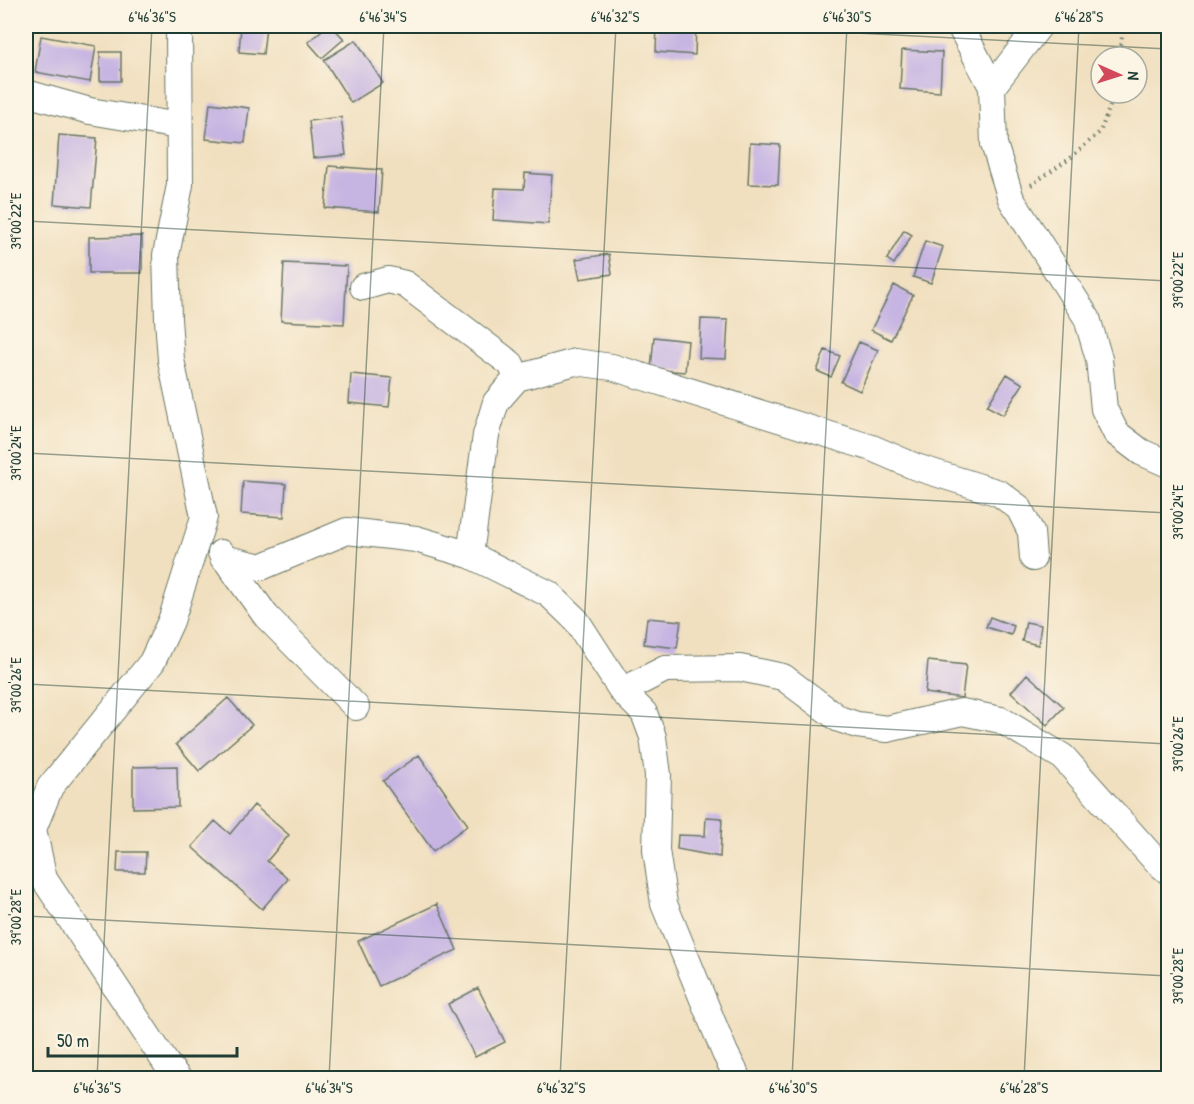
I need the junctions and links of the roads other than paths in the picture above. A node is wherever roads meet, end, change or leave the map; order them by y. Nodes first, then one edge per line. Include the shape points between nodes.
1 (179, 26) edge
2 (960, 26) edge
3 (1039, 26) edge
4 (992, 87) junction
5 (26, 93) edge
6 (179, 126) junction
7 (363, 287) dead end
8 (517, 378) junction
9 (1168, 464) edge
10 (204, 517) junction
11 (470, 555) junction
12 (223, 558) junction
13 (1033, 558) dead end
14 (622, 691) junction
15 (356, 707) dead end
16 (1168, 871) edge
17 (178, 1078) edge
18 (738, 1078) edge

1 - 6 street
2 - 4 street
3 - 4 street
4 - 9 street via 994,144 1011,199 1087,318 1099,359 1104,409 1116,433 1140,452
5 - 6 street via 90,111
6 - 10 street via 180,185 166,255 171,360
7 - 8 street via 387,280 405,284 511,364
8 - 11 street via 496,402 486,435
8 - 13 street via 575,362 612,367 872,448 916,467 999,493 1019,508 1031,532
10 - 12 street
10 - 17 street via 171,621 152,662 50,787 33,829 44,879
11 - 12 street via 416,539 347,531 261,567
11 - 14 street via 549,594 576,620
12 - 15 street via 266,616
14 - 16 street via 665,669 740,668 783,677 839,719 857,725 887,729 962,712 1001,720 1063,757
14 - 18 street via 644,713 653,737 658,775 656,850 664,904

